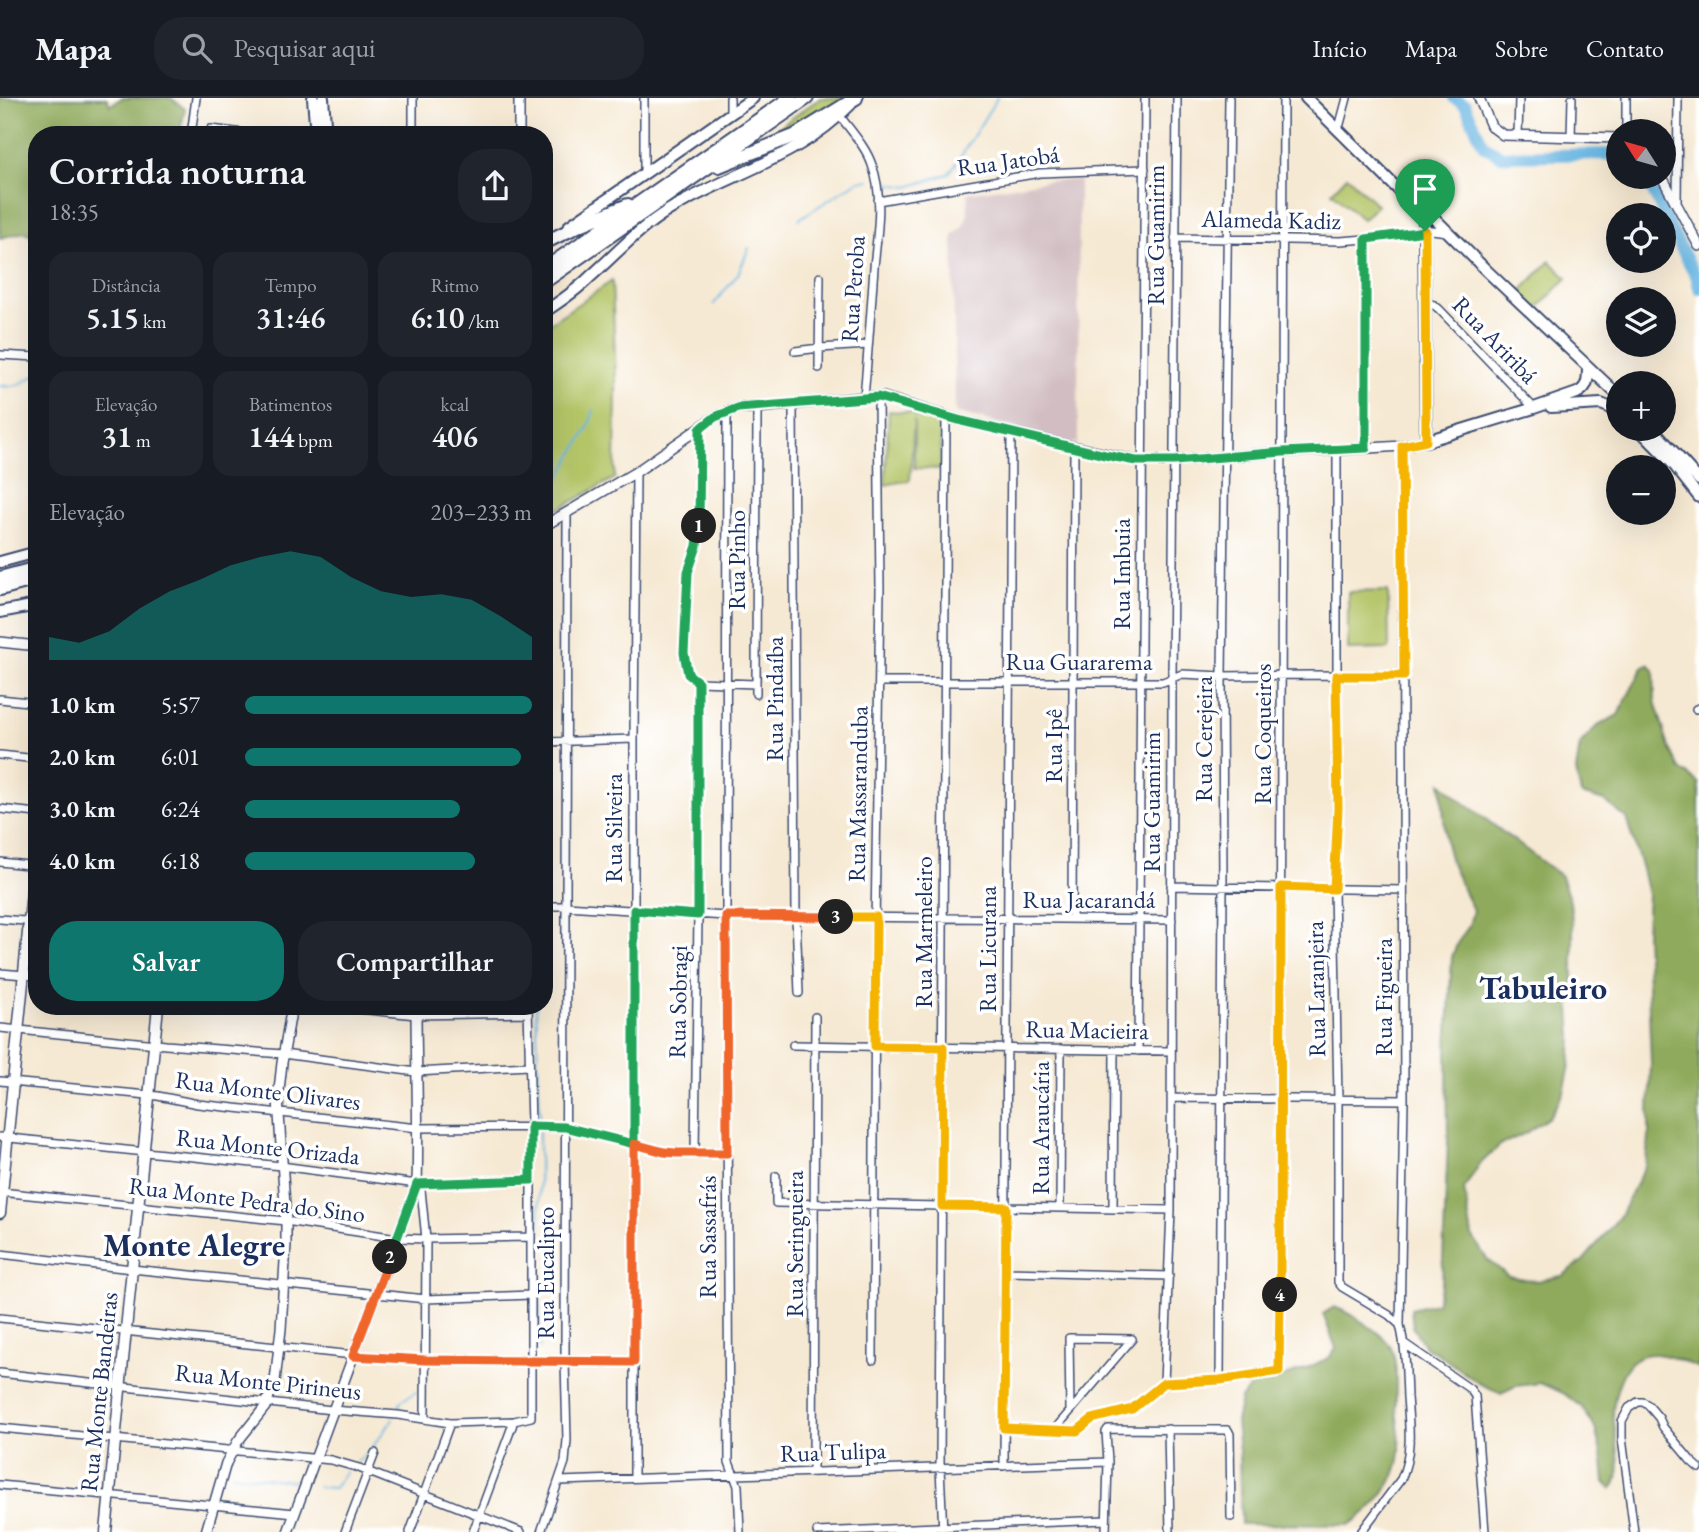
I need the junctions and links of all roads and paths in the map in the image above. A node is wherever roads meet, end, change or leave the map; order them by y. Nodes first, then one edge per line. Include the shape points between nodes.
1 (196, 98) edge
2 (313, 98) edge
3 (323, 98) edge
4 (413, 98) edge
5 (519, 98) edge
6 (644, 98) edge
7 (730, 98) edge
8 (753, 98) edge
9 (790, 98) edge
10 (807, 98) edge
11 (856, 98) edge
12 (1145, 98) edge
13 (1177, 98) edge
14 (1229, 98) edge
15 (1283, 98) edge
16 (1306, 98) edge
17 (1313, 98) edge
18 (1347, 98) edge
19 (1479, 98) edge
20 (1519, 98) edge
21 (1572, 98) edge
22 (1626, 98) edge
23 (1678, 98) edge
24 (730, 114) junction
25 (840, 116) junction
26 (1626, 119) edge
27 (1339, 124) junction
28 (192, 126) edge
29 (315, 126) edge
30 (325, 126) edge
31 (413, 126) edge
32 (519, 126) edge
33 (1518, 136) junction
34 (1571, 137) junction
35 (1606, 138) edge
36 (1145, 169) junction
37 (644, 175) junction
38 (696, 176) junction
39 (1669, 189) edge
40 (644, 199) junction
41 (878, 201) junction
42 (1677, 204) junction
43 (1425, 231) junction
44 (1449, 233) junction
45 (553, 238) edge
46 (1175, 238) junction
47 (553, 239) edge
48 (1366, 239) junction
49 (1227, 240) junction
50 (1282, 241) junction
51 (1699, 246) edge
52 (553, 263) edge
53 (553, 276) edge
54 (820, 277) dead end
55 (1425, 303) junction
56 (553, 306) edge
57 (868, 345) junction
58 (820, 348) junction
59 (795, 351) dead end
60 (0, 355) edge
61 (28, 357) edge
62 (819, 368) dead end
63 (1588, 368) junction
64 (1606, 384) edge
65 (864, 397) junction
66 (878, 397) junction
67 (793, 404) junction
68 (1606, 406) edge
69 (757, 408) junction
70 (1534, 408) junction
71 (727, 411) junction
72 (946, 417) junction
73 (700, 429) junction
74 (1011, 432) junction
75 (1426, 441) junction
76 (1651, 441) edge
77 (1664, 441) edge
78 (1402, 446) junction
79 (1074, 448) junction
80 (1366, 448) junction
81 (1337, 450) junction
82 (1283, 452) junction
83 (1226, 456) junction
84 (1143, 461) junction
85 (1174, 461) junction
86 (636, 472) junction
87 (1699, 480) edge
88 (1699, 497) edge
89 (567, 513) junction
90 (553, 521) edge
91 (28, 554) edge
92 (0, 562) edge
93 (28, 570) edge
94 (0, 578) edge
95 (28, 581) edge
96 (0, 589) edge
97 (28, 607) edge
98 (0, 612) edge
99 (0, 642) edge
100 (28, 645) edge
101 (1282, 675) junction
102 (1222, 676) junction
103 (1336, 676) junction
104 (1404, 676) junction
105 (1172, 679) junction
106 (944, 681) junction
107 (1010, 681) junction
108 (698, 682) junction
109 (727, 682) junction
110 (879, 682) junction
111 (1073, 682) junction
112 (1141, 682) junction
113 (756, 684) junction
114 (756, 694) dead end
115 (0, 699) edge
116 (28, 702) edge
117 (634, 738) junction
118 (553, 742) edge
119 (567, 742) junction
120 (0, 755) edge
121 (28, 758) edge
122 (0, 809) edge
123 (28, 812) edge
124 (0, 863) edge
125 (28, 865) edge
126 (1171, 886) junction
127 (1223, 886) junction
128 (1281, 887) junction
129 (1334, 889) junction
130 (1404, 890) junction
131 (553, 906) edge
132 (566, 906) junction
133 (634, 910) junction
134 (698, 915) junction
135 (726, 916) junction
136 (796, 917) junction
137 (876, 917) junction
138 (943, 918) junction
139 (0, 919) edge
140 (1007, 919) junction
141 (1072, 919) junction
142 (1139, 919) junction
143 (1172, 920) junction
144 (28, 922) edge
145 (28, 948) edge
146 (0, 972) edge
147 (23, 974) junction
148 (28, 975) edge
149 (799, 993) dead end
150 (157, 1015) edge
151 (290, 1015) edge
152 (416, 1015) edge
153 (528, 1015) edge
154 (815, 1017) dead end
155 (0, 1028) edge
156 (18, 1031) junction
157 (154, 1044) junction
158 (793, 1045) dead end
159 (815, 1045) junction
160 (875, 1046) junction
161 (943, 1047) junction
162 (1007, 1048) junction
163 (1061, 1049) junction
164 (1114, 1050) junction
165 (1138, 1051) junction
166 (1171, 1051) junction
167 (283, 1054) junction
168 (528, 1066) junction
169 (416, 1072) junction
170 (0, 1081) edge
171 (12, 1082) junction
172 (149, 1096) junction
173 (1171, 1098) junction
174 (1222, 1098) junction
175 (1281, 1099) junction
176 (1338, 1099) junction
177 (1404, 1100) junction
178 (278, 1112) junction
179 (531, 1126) junction
180 (565, 1127) junction
181 (418, 1128) junction
182 (4, 1138) edge
183 (634, 1144) junction
184 (144, 1153) junction
185 (695, 1153) junction
186 (727, 1153) junction
187 (281, 1166) junction
188 (776, 1176) dead end
189 (531, 1180) junction
190 (417, 1184) junction
191 (1, 1192) edge
192 (814, 1203) junction
193 (874, 1204) junction
194 (138, 1206) junction
195 (942, 1206) junction
196 (1006, 1207) junction
197 (1060, 1208) junction
198 (1113, 1208) junction
199 (1171, 1210) junction
200 (0, 1213) edge
201 (286, 1221) junction
202 (531, 1237) junction
203 (397, 1238) junction
204 (426, 1239) junction
205 (0, 1254) edge
206 (132, 1269) junction
207 (1005, 1272) junction
208 (1169, 1276) junction
209 (284, 1284) junction
210 (375, 1294) junction
211 (530, 1295) junction
212 (426, 1298) junction
213 (0, 1318) edge
214 (1400, 1325) junction
215 (126, 1331) junction
216 (1405, 1344) junction
217 (279, 1346) junction
218 (353, 1356) junction
219 (425, 1360) junction
220 (873, 1360) dead end
221 (531, 1361) junction
222 (565, 1362) junction
223 (634, 1362) junction
224 (0, 1373) edge
225 (1220, 1380) junction
226 (1164, 1383) junction
227 (120, 1386) junction
228 (268, 1402) junction
229 (332, 1410) junction
230 (1070, 1412) junction
231 (425, 1419) junction
232 (514, 1420) junction
233 (450, 1423) junction
234 (0, 1427) edge
235 (1004, 1428) junction
236 (1055, 1429) junction
237 (1168, 1429) junction
238 (115, 1438) junction
239 (232, 1450) junction
240 (375, 1453) dead end
241 (315, 1457) junction
242 (1108, 1462) junction
243 (1004, 1466) junction
244 (940, 1468) junction
245 (1699, 1468) edge
246 (369, 1471) junction
247 (813, 1472) junction
248 (734, 1474) junction
249 (634, 1478) junction
250 (559, 1481) junction
251 (0, 1485) edge
252 (424, 1493) junction
253 (109, 1495) junction
254 (213, 1505) junction
255 (295, 1513) junction
256 (479, 1515) junction
257 (1231, 1517) dead end
258 (1106, 1520) junction
259 (943, 1529) edge
260 (106, 1532) edge
261 (206, 1532) edge
262 (288, 1532) edge
263 (345, 1532) edge
264 (410, 1532) edge
265 (473, 1532) edge
266 (521, 1532) edge
267 (541, 1532) edge
268 (740, 1532) edge
269 (817, 1532) edge
270 (1106, 1532) edge
271 (1170, 1532) edge
272 (1361, 1532) edge
273 (1485, 1532) edge
274 (1634, 1532) edge

1 - 28 street
2 - 29 main road
3 - 30 main road
4 - 31 street
5 - 32 street
6 - 37 street
7 - 24 street
8 - 24 main road
9 - 40 highway
10 - 38 highway
11 - 25 main road
11 - 38 highway via 794,136
12 - 36 street, Rua Imbuia
13 - 46 street, Rua Guamirim
14 - 49 street, Rua Cerejeira
15 - 50 street, Rua Coqueiros
16 - 43 main road via 1421,212
17 - 27 main road
18 - 27 street
19 - 33 street via 1497,131
20 - 33 street
21 - 34 street
22 - 26 street
23 - 42 street
24 - 37 main road
25 - 41 street, Rua Peroba via 873,166
25 - 56 main road via 798,147 650,222
27 - 44 main road
33 - 34 street
34 - 35 street
36 - 41 street, Rua Jatobá via 1047,172
36 - 84 street, Rua Imbuia
37 - 45 main road
38 - 53 highway
39 - 42 street
40 - 47 highway
40 - 52 highway
41 - 57 street, Rua Peroba
42 - 51 street
43 - 44 street, Alameda Kadiz
43 - 48 street, Alameda Kadiz
43 - 55 main road
44 - 63 main road
46 - 49 street, Alameda Kadiz
46 - 85 street, Rua Guamirim
48 - 50 street, Alameda Kadiz
48 - 80 street
49 - 50 street, Alameda Kadiz
49 - 83 street, Rua Cerejeira
50 - 82 street, Rua Coqueiros
54 - 58 street
55 - 70 street, Rua Ariribá via 1439,309
55 - 75 main road
57 - 58 street
57 - 65 street, Rua Peroba
58 - 59 street
58 - 62 street
60 - 61 street
63 - 64 main road
63 - 70 main road via 1585,387 1577,393
65 - 66 street
65 - 67 street
66 - 72 street
66 - 110 street, Rua Massaranduba
67 - 69 street
67 - 136 street, Rua Pindaíba
68 - 70 main road
69 - 71 street
69 - 113 street, Rua Pinho
70 - 75 main road
71 - 73 street
71 - 109 street, Rua Sassafrás
72 - 74 street
72 - 106 street, Rua Marmeleiro
73 - 86 street
73 - 108 street via 699,534 688,572 684,653 688,674
74 - 79 street
74 - 107 street, Rua Licurana
75 - 78 street
76 - 88 main road
77 - 87 main road
78 - 80 street
78 - 104 street, Rua Figueira
79 - 84 street
79 - 111 street, Rua Ipê
80 - 81 street
81 - 82 street
81 - 103 street, Rua Laranjeira
82 - 83 street
82 - 101 street, Rua Coqueiros
83 - 85 street
83 - 102 street, Rua Cerejeira
84 - 85 street
84 - 112 street, Rua Imbuia
85 - 105 street, Rua Guamirim
86 - 89 street
86 - 117 street, Rua Silveira
89 - 90 street
89 - 119 street, Rua Eucalipto
91 - 92 main road
93 - 94 highway
95 - 96 highway
97 - 98 main road
99 - 100 street
101 - 102 street, Rua Guararema
101 - 103 street, Rua Guararema
101 - 128 street, Rua Coqueiros
102 - 105 street, Rua Guararema via 1182,674
102 - 127 street, Rua Cerejeira
103 - 104 street, Rua Guararema
103 - 129 street, Rua Laranjeira
104 - 130 street, Rua Figueira
105 - 112 street, Rua Guararema
105 - 126 street, Rua Guamirim
106 - 107 street, Rua Guararema
106 - 110 street, Rua Guararema
106 - 138 street, Rua Marmeleiro
107 - 111 street, Rua Guararema
107 - 140 street, Rua Licurana
108 - 109 street
108 - 134 street, Rua Sobragi
109 - 113 street
109 - 135 street, Rua Sassafrás
110 - 137 street, Rua Massaranduba
111 - 112 street, Rua Guararema
111 - 141 street, Rua Ipê
112 - 142 street, Rua Imbuia
113 - 114 street, Rua Pinho
115 - 116 street
117 - 119 street
117 - 133 street, Rua Silveira
118 - 119 street
119 - 132 street, Rua Eucalipto
120 - 121 street
122 - 123 street
124 - 125 street
126 - 127 street
126 - 143 street, Rua Guamirim
127 - 128 street
127 - 174 street, Rua Cerejeira
128 - 129 street
128 - 175 street, Rua Coqueiros
129 - 130 street
129 - 176 street, Rua Laranjeira
130 - 177 street, Rua Figueira
131 - 132 street, Rua Jacarandá
132 - 133 street, Rua Jacarandá
132 - 180 street, Rua Eucalipto
133 - 134 street, Rua Jacarandá
133 - 183 street, Rua Silveira
134 - 135 street, Rua Jacarandá
134 - 185 street, Rua Sobragi
135 - 136 street, Rua Jacarandá
135 - 186 street, Rua Sassafrás
136 - 137 street, Rua Jacarandá
136 - 149 street, Rua Pindaíba
137 - 138 street, Rua Jacarandá
137 - 160 street, Rua Massaranduba
138 - 140 street, Rua Jacarandá
138 - 161 street, Rua Marmeleiro
139 - 144 street
140 - 141 street, Rua Jacarandá
140 - 162 street, Rua Licurana
141 - 142 street, Rua Jacarandá
142 - 143 street, Rua Jacarandá
142 - 165 street, Rua Imbuia
143 - 166 street, Rua Guamirim
145 - 147 main road
146 - 147 street
147 - 148 street
147 - 156 main road
150 - 157 main road, Rua Monte Bandeiras
151 - 167 street
152 - 169 street
153 - 168 street
154 - 159 street, Rua Seringueira
155 - 156 street
156 - 157 street
156 - 171 main road
157 - 167 street
157 - 172 main road, Rua Monte Bandeiras
158 - 159 street, Rua Macieira
159 - 160 street, Rua Macieira
159 - 192 street, Rua Seringueira
160 - 161 street, Rua Macieira
160 - 193 street, Rua Massaranduba
161 - 162 street, Rua Macieira
161 - 195 street, Rua Marmeleiro
162 - 163 street, Rua Macieira
162 - 196 street, Rua Licurana
163 - 164 street, Rua Macieira
163 - 197 street, Rua Araucária
164 - 165 street, Rua Macieira
164 - 198 street
165 - 166 street, Rua Macieira
166 - 173 street, Rua Guamirim
167 - 169 street
167 - 178 street
168 - 169 street
168 - 179 street
169 - 181 street
170 - 171 street, Rua Monte Olivares
171 - 172 street, Rua Monte Olivares
171 - 182 main road
172 - 178 street, Rua Monte Olivares
172 - 184 main road, Rua Monte Bandeiras
173 - 174 street
173 - 199 street, Rua Guamirim
174 - 175 street
174 - 225 street, Rua Cerejeira
175 - 176 street
175 - 225 street, Rua Coqueiros via 1279,1371
176 - 177 street
176 - 214 street, Rua Laranjeira via 1338,1282
177 - 214 street, Rua Figueira
178 - 181 street, Rua Monte Olivares
178 - 187 street
179 - 180 street, Rua Monte Olivares
179 - 181 street, Rua Monte Olivares
179 - 189 street
180 - 183 street, Rua Monte Olivares
180 - 222 street, Rua Eucalipto
181 - 190 street
182 - 184 street, Rua Monte Orizada
182 - 191 main road
183 - 185 street, Rua Monte Olivares via 664,1152
183 - 223 street, Rua Silveira
184 - 187 street, Rua Monte Orizada
184 - 194 main road, Rua Monte Bandeiras
185 - 186 street, Rua Monte Olivares
186 - 248 street, Rua Sassafrás via 729,1462
187 - 190 street, Rua Monte Orizada
187 - 201 street
188 - 192 street via 776,1203
189 - 190 street, Rua Monte Orizada
189 - 202 street
190 - 203 street
190 - 204 street
191 - 194 street, Rua Monte Pedra do Sino
191 - 200 main road
192 - 193 street
192 - 247 street, Rua Seringueira
193 - 195 street
193 - 220 street, Rua Massaranduba
194 - 201 street, Rua Monte Pedra do Sino
194 - 206 main road, Rua Monte Bandeiras
195 - 196 street
195 - 244 street, Rua Marmeleiro
196 - 197 street
196 - 207 street, Rua Licurana
197 - 198 street
198 - 199 street
199 - 208 street, Rua Guamirim
201 - 203 street, Rua Monte Pedra do Sino
201 - 209 street
202 - 204 street, Rua Monte Pedra do Sino
202 - 211 street
203 - 204 street, Rua Monte Pedra do Sino
203 - 210 street
204 - 212 street
205 - 206 street
206 - 209 street
206 - 215 main road, Rua Monte Bandeiras
207 - 208 street
207 - 235 street, Rua Licurana
208 - 226 street, Rua Guamirim
209 - 210 street
209 - 217 street
210 - 212 street
210 - 218 street
211 - 212 street
211 - 221 street
212 - 219 street
213 - 215 street
214 - 216 street, Rua Figueira
215 - 217 street
215 - 227 main road, Rua Monte Bandeiras
216 - 272 street, Rua Figueira via 1410,1445 1406,1470
216 - 273 street via 1475,1396
217 - 218 street
217 - 228 street
218 - 219 street
218 - 229 street
219 - 221 street
219 - 231 street
221 - 222 street
221 - 232 street, Rua Monte Pirineus via 531,1417
222 - 223 street
222 - 250 street, Rua Eucalipto via 566,1452
223 - 249 street, Rua Silveira
224 - 227 street, Rua Monte Pirineus
225 - 226 street
226 - 236 street via 1127,1411 1092,1419 1077,1431
227 - 228 street, Rua Monte Pirineus
227 - 238 main road, Rua Monte Bandeiras
228 - 229 street, Rua Monte Pirineus
228 - 239 street
229 - 231 street, Rua Monte Pirineus
229 - 241 street
230 - 230 street via 1069,1338 1132,1339
230 - 236 street
231 - 233 street, Rua Monte Pirineus
232 - 233 street, Rua Monte Pirineus
232 - 256 street
233 - 252 street
234 - 238 street
235 - 236 street
235 - 243 street, Rua Licurana
237 - 242 street via 1108,1429
237 - 257 street via 1229,1432
237 - 271 street
238 - 239 street
238 - 253 main road, Rua Monte Bandeiras
239 - 241 street
239 - 254 street
240 - 246 street
241 - 246 street
241 - 255 street
242 - 243 street, Rua Tulipa
242 - 258 street
243 - 244 street, Rua Tulipa
244 - 247 street, Rua Tulipa
244 - 259 street, Rua Marmeleiro
245 - 274 street via 1648,1405 1639,1402 1631,1406 1623,1416 1622,1429
246 - 252 street
246 - 263 street
247 - 248 street, Rua Tulipa
248 - 249 street, Rua Tulipa
248 - 268 street, Rua Sassafrás
249 - 250 street, Rua Tulipa
250 - 267 street, Rua Eucalipto
251 - 253 street
252 - 256 street
252 - 264 street
253 - 254 street
253 - 260 main road, Rua Monte Bandeiras
254 - 255 street
254 - 261 street
255 - 262 street
256 - 265 street
256 - 266 street
258 - 259 street
258 - 270 street
259 - 269 street

